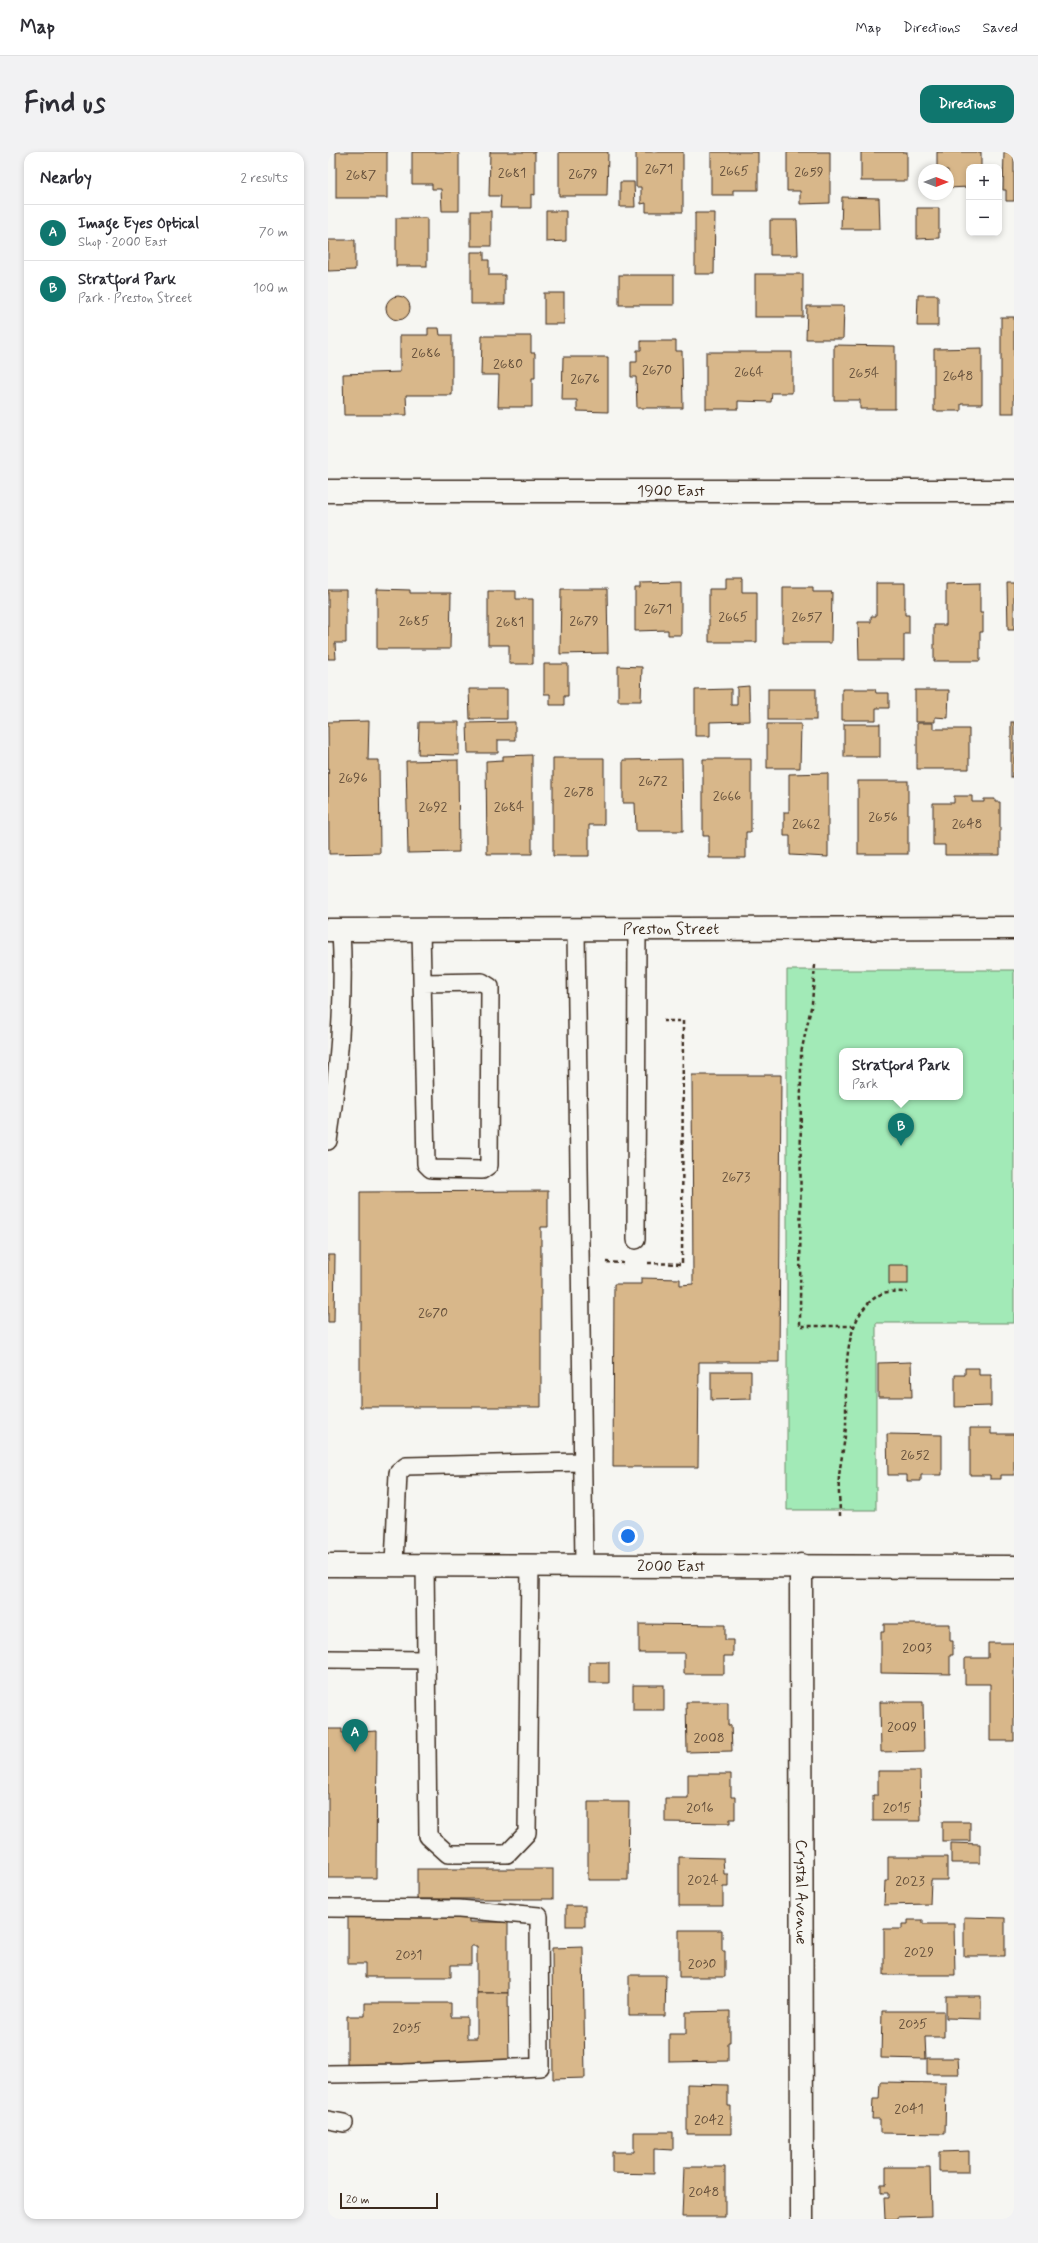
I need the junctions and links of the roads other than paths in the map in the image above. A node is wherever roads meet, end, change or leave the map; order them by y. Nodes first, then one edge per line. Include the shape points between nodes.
1 (328, 491) edge
2 (1014, 491) edge
3 (1014, 928) edge
4 (335, 930) edge
5 (422, 930) junction
6 (576, 930) junction
7 (637, 930) junction
8 (423, 983) junction
9 (328, 1141) edge
10 (636, 1240) dead end
11 (582, 1462) junction
12 (328, 1564) edge
13 (394, 1564) junction
14 (425, 1564) junction
15 (530, 1564) junction
16 (584, 1564) junction
17 (801, 1566) junction
18 (1014, 1567) edge
19 (328, 1659) edge
20 (426, 1660) junction
21 (328, 1908) edge
22 (328, 2074) edge
23 (802, 2219) edge

1 - 2 street, 1900 East
3 - 7 street, Preston Street
4 - 5 street, Preston Street
4 - 9 lane via 343,969 341,1034
5 - 6 street, Preston Street
5 - 8 lane
6 - 7 street, Preston Street
6 - 11 lane
7 - 10 lane
8 - 8 lane via 482,982 490,988 489,1165 482,1170 431,1169 426,1164
11 - 13 lane via 406,1466 398,1473
11 - 16 lane
12 - 13 street, 2000 East
13 - 14 street, 2000 East
14 - 15 street, 2000 East
14 - 20 lane
15 - 16 street, 2000 East
15 - 20 lane via 527,1833 507,1854 448,1854 428,1836
16 - 17 street, 2000 East
17 - 18 street, 2000 East
17 - 23 street, Crystal Avenue
19 - 20 lane
21 - 22 lane via 459,1909 539,1916 540,2068

